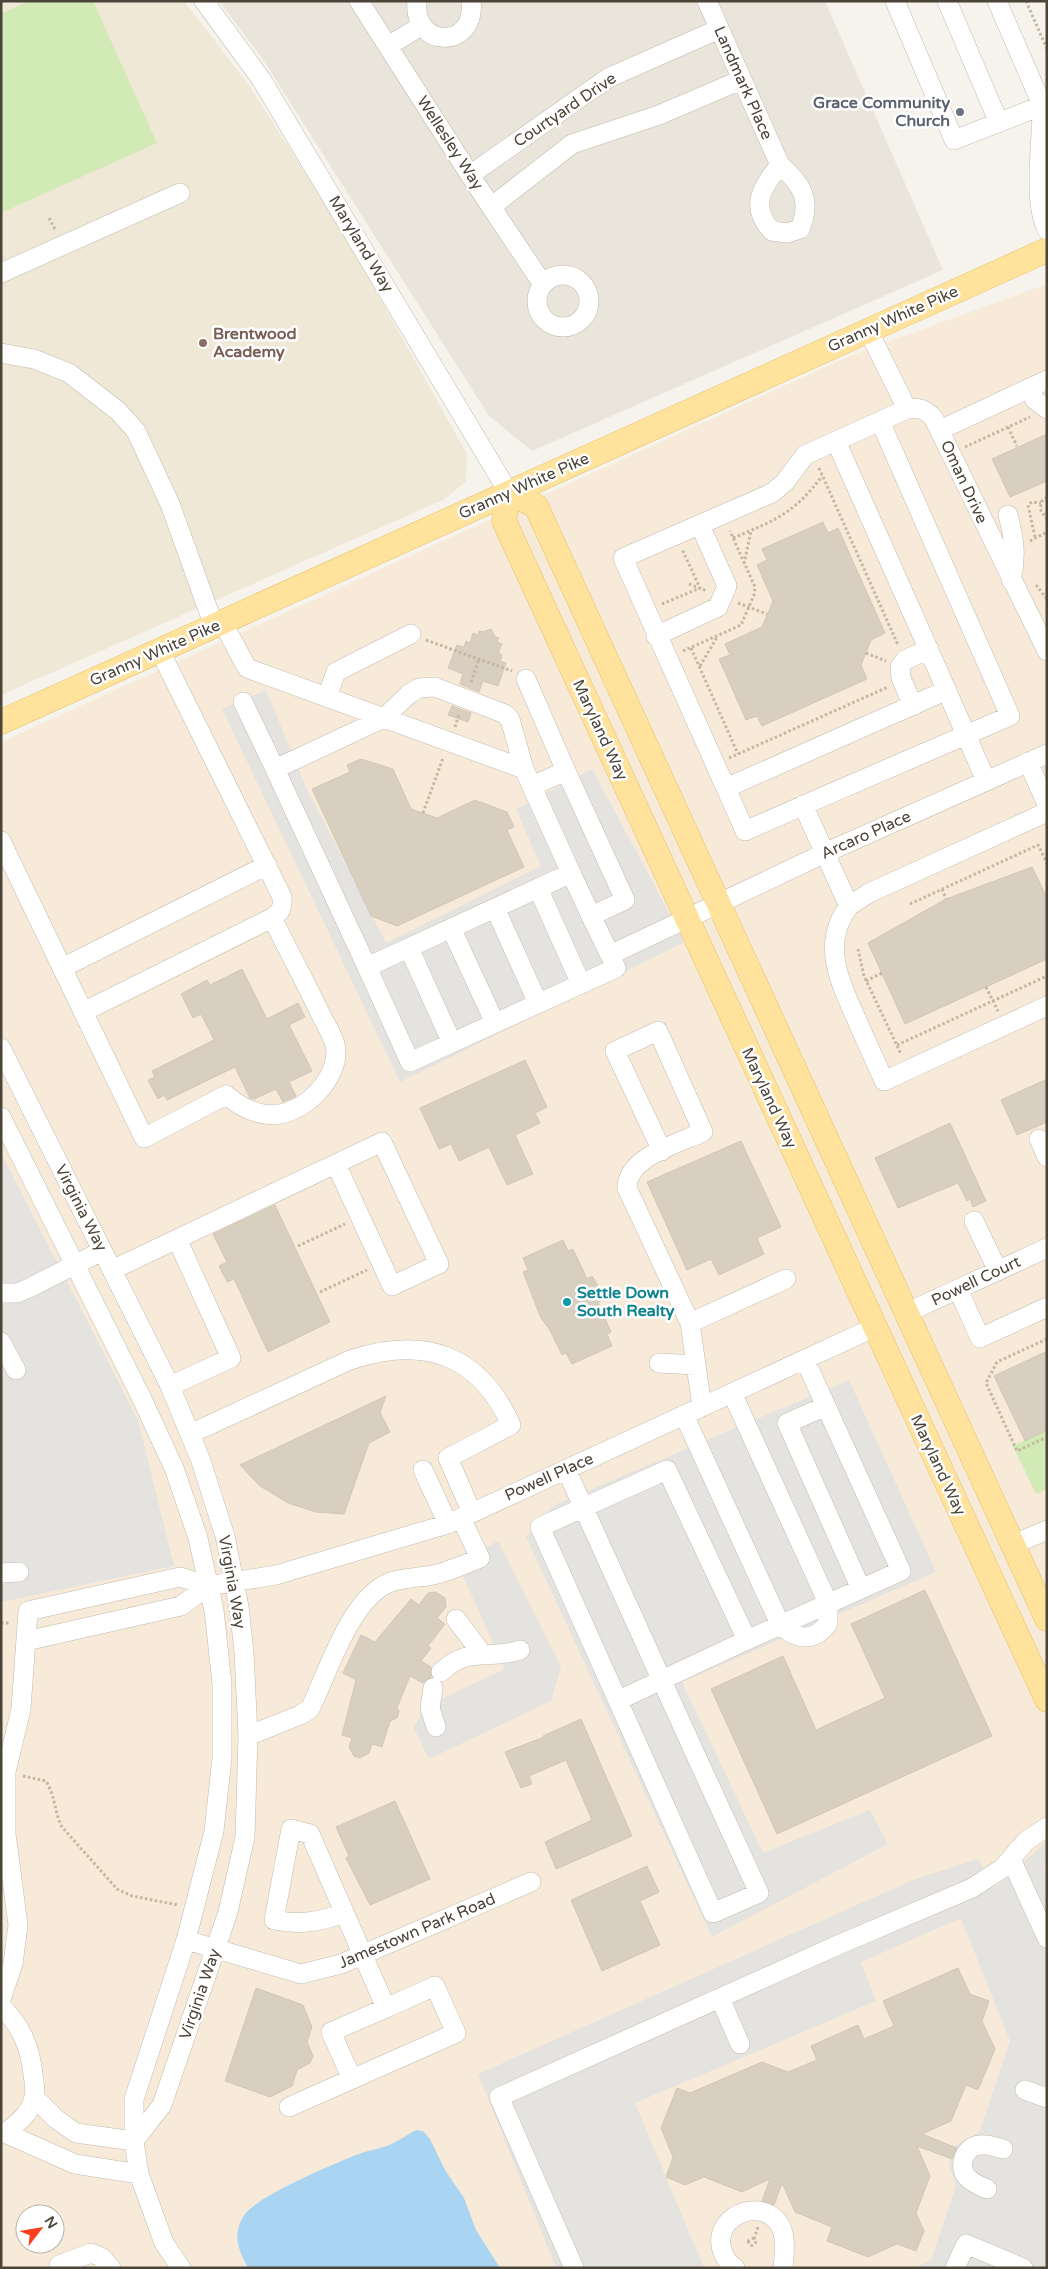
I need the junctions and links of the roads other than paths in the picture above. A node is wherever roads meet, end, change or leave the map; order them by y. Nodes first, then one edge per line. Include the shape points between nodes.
1 (204, 1) edge
2 (359, 1) edge
3 (417, 1) edge
4 (471, 1) edge
5 (707, 1) edge
6 (894, 1) edge
7 (946, 1) edge
8 (997, 1) edge
9 (421, 26) junction
10 (718, 29) junction
11 (388, 46) junction
12 (741, 80) junction
13 (1041, 106) junction
14 (998, 123) junction
15 (780, 165) dead end
16 (1043, 168) edge
17 (470, 175) junction
18 (180, 193) dead end
19 (491, 207) junction
20 (1047, 230) edge
21 (1047, 250) edge
22 (1, 273) edge
23 (542, 283) dead end
24 (868, 330) junction
25 (1, 354) edge
26 (1047, 380) edge
27 (1029, 388) junction
28 (907, 409) junction
29 (1039, 413) edge
30 (880, 422) junction
31 (940, 430) junction
32 (836, 441) junction
33 (509, 493) junction
34 (1008, 515) dead end
35 (700, 525) junction
36 (1011, 580) junction
37 (218, 624) junction
38 (411, 634) road end
39 (656, 636) junction
40 (1045, 643) edge
41 (929, 649) junction
42 (160, 651) junction
43 (526, 679) road end
44 (947, 690) junction
45 (327, 697) junction
46 (243, 702) dead end
47 (913, 706) junction
48 (384, 718) junction
49 (1, 722) edge
50 (966, 734) junction
51 (1047, 754) edge
52 (1028, 762) junction
53 (275, 769) junction
54 (566, 771) junction
55 (528, 778) junction
56 (986, 781) junction
57 (726, 788) junction
58 (1047, 804) edge
59 (804, 805) junction
60 (1047, 812) edge
61 (1, 841) edge
62 (825, 853) junction
63 (267, 865) junction
64 (571, 873) junction
65 (538, 888) junction
66 (718, 903) junction
67 (849, 906) junction
68 (495, 908) junction
69 (591, 916) junction
70 (272, 918) junction
71 (687, 920) junction
72 (451, 928) junction
73 (409, 948) junction
74 (610, 955) junction
75 (367, 967) junction
76 (62, 968) junction
77 (581, 984) junction
78 (538, 1003) junction
79 (1047, 1006) edge
80 (83, 1012) junction
81 (495, 1023) junction
82 (452, 1043) junction
83 (1, 1048) edge
84 (1, 1117) edge
85 (1039, 1139) dead end
86 (662, 1151) junction
87 (1047, 1157) edge
88 (336, 1164) junction
89 (974, 1222) dead end
90 (177, 1239) junction
91 (1047, 1248) edge
92 (102, 1251) junction
93 (75, 1265) junction
94 (112, 1270) junction
95 (998, 1271) junction
96 (786, 1279) dead end
97 (958, 1289) junction
98 (1, 1293) edge
99 (1047, 1307) edge
100 (906, 1313) junction
101 (690, 1323) junction
102 (875, 1327) junction
103 (1, 1342) edge
104 (805, 1360) junction
105 (659, 1363) dead end
106 (696, 1365) junction
107 (16, 1370) dead end
108 (170, 1386) junction
109 (732, 1392) junction
110 (826, 1406) junction
111 (702, 1407) junction
112 (684, 1415) junction
113 (190, 1434) junction
114 (566, 1469) junction
115 (424, 1470) dead end
116 (583, 1508) junction
117 (460, 1518) junction
118 (1047, 1530) edge
119 (1012, 1545) junction
120 (234, 1582) junction
121 (208, 1586) junction
122 (860, 1589) junction
123 (828, 1603) junction
124 (456, 1619) dead end
125 (1047, 1619) edge
126 (780, 1624) junction
127 (746, 1640) junction
128 (26, 1641) junction
129 (520, 1650) dead end
130 (483, 1655) junction
131 (662, 1680) junction
132 (619, 1700) junction
133 (1047, 1700) edge
134 (436, 1727) dead end
135 (248, 1736) junction
136 (1047, 1827) edge
137 (1011, 1859) junction
138 (5, 1864) edge
139 (531, 1882) dead end
140 (344, 1913) junction
141 (1047, 1938) edge
142 (186, 1940) junction
143 (216, 1950) junction
144 (362, 1955) junction
145 (720, 1998) junction
146 (1, 1999) edge
147 (1, 2006) edge
148 (386, 2008) junction
149 (740, 2044) dead end
150 (352, 2079) junction
151 (1025, 2090) dead end
152 (34, 2097) junction
153 (1047, 2098) edge
154 (289, 2107) dead end
155 (3, 2133) edge
156 (134, 2141) junction
157 (1003, 2149) dead end
158 (139, 2174) junction
159 (987, 2189) dead end
160 (59, 2265) dead end
161 (111, 2268) edge
162 (181, 2268) edge
163 (574, 2268) edge
164 (735, 2268) edge
165 (783, 2268) edge
166 (955, 2268) edge
167 (1023, 2268) edge

1 - 33 street, Maryland Way via 261,79
2 - 11 street, Wellesley Way
3 - 9 street via 416,11
4 - 9 street via 469,23 454,36 435,36
5 - 10 street, Landmark Place
6 - 14 street via 954,140
7 - 14 street
8 - 13 street
9 - 11 street
10 - 12 street, Landmark Place
10 - 17 street, Courtyard Drive via 608,78
11 - 17 street, Wellesley Way
12 - 15 street, Landmark Place
12 - 19 street, Courtyard Drive via 660,116 572,144
13 - 14 street
13 - 16 street
16 - 20 street via 1040,212
17 - 19 street, Wellesley Way
18 - 22 street
19 - 23 street, Wellesley Way
21 - 24 main road, Granny White Pike
24 - 28 street
24 - 33 main road, Granny White Pike
25 - 37 street via 34,359 69,373 118,411 136,431 170,504
26 - 27 street
27 - 29 street
27 - 31 street
28 - 30 street
28 - 31 street, Oman Drive via 916,407 924,410
30 - 32 street
30 - 50 street via 1010,716
31 - 36 street, Oman Drive
32 - 35 street via 812,451 772,493
32 - 41 street
33 - 37 main road, Granny White Pike
33 - 66 main road via 536,506
33 - 71 main road, Maryland Way via 504,521
34 - 36 street via 1015,549
35 - 39 street via 727,586 718,607
35 - 39 street via 623,558
36 - 40 street, Oman Drive
37 - 42 main road, Granny White Pike
37 - 45 street via 247,668
38 - 45 street via 336,672
39 - 57 street
41 - 44 street
41 - 47 street via 905,660 900,667 902,681
42 - 49 main road, Granny White Pike
42 - 63 street
43 - 54 street
44 - 47 street
44 - 50 street
45 - 48 street
46 - 53 street
47 - 57 street
48 - 53 street
48 - 55 street
48 - 55 street via 414,691 427,686 504,714 513,726
50 - 56 street
50 - 59 street
51 - 52 street, Arcaro Place
52 - 56 street, Arcaro Place
52 - 58 street
53 - 75 street
54 - 55 street
54 - 69 street via 625,900
55 - 64 street
56 - 62 street, Arcaro Place
57 - 59 street via 745,831
59 - 62 street
60 - 67 street via 870,893
61 - 76 street
62 - 66 street, Arcaro Place
62 - 67 street
63 - 70 street via 283,906 280,913
63 - 76 street
64 - 65 street
64 - 69 street
65 - 68 street
65 - 77 street
66 - 71 street, Arcaro Place
66 - 100 main road
67 - 79 street via 839,922 834,944 835,964 840,983 884,1081
68 - 72 street
68 - 78 street
69 - 74 street
70 - 80 street
70 - 80 street via 336,1046 336,1060 328,1079 304,1104 283,1113 262,1114 226,1095 144,1138
71 - 74 street, Arcaro Place
71 - 102 main road, Maryland Way
72 - 73 street
72 - 81 street
73 - 75 street
73 - 82 street
74 - 77 street via 616,968
75 - 82 street via 410,1062
76 - 80 street
77 - 78 street
78 - 81 street
81 - 82 street
83 - 92 street, Virginia Way
84 - 93 street, Virginia Way
85 - 87 street
86 - 86 street via 704,1132 658,1031 616,1051
86 - 101 street via 630,1171 626,1188
88 - 88 street via 382,1142 439,1264 392,1286
88 - 90 street
89 - 95 street
90 - 94 street
90 - 108 street via 231,1358
91 - 95 street, Powell Court
92 - 93 street
92 - 94 street, Virginia Way
93 - 98 street via 17,1293
93 - 121 street, Virginia Way via 174,1468 198,1538
94 - 108 street, Virginia Way
95 - 97 street, Powell Court
96 - 101 street
97 - 99 street via 980,1338
97 - 100 street, Powell Court
100 - 102 main road
100 - 119 main road
101 - 106 street
102 - 104 street, Powell Place
102 - 133 main road, Maryland Way
103 - 107 street
104 - 109 street, Powell Place
104 - 110 street
105 - 106 street
106 - 111 street
108 - 113 street, Virginia Way
109 - 111 street, Powell Place
109 - 123 street
110 - 122 street via 787,1423
110 - 122 street via 901,1571
111 - 112 street, Powell Place
112 - 114 street, Powell Place
112 - 126 street
113 - 117 street via 350,1360 374,1352 429,1351 476,1373 500,1401 511,1425 448,1458
113 - 120 street, Virginia Way via 225,1536
114 - 116 street
114 - 117 street, Powell Place
115 - 117 street
116 - 127 street via 667,1470
116 - 131 street
116 - 132 street via 540,1527
117 - 120 street, Powell Place via 276,1575
117 - 135 street via 480,1558 435,1574 389,1583 374,1594 341,1638 306,1713
118 - 119 street
119 - 125 main road
120 - 121 street, Powell Place
120 - 135 street, Virginia Way via 244,1652
121 - 128 street via 181,1606
121 - 128 street via 180,1577 28,1611
121 - 142 street, Virginia Way via 214,1610 222,1684 222,1758 214,1831
122 - 123 street
123 - 126 street
124 - 130 street
126 - 127 street
127 - 131 street
128 - 138 street via 21,1709 6,1772
129 - 130 street via 497,1656
130 - 134 street via 473,1654 457,1659 437,1680 430,1708
131 - 132 street
131 - 132 street via 759,1893 713,1913
135 - 143 street, Virginia Way via 245,1837
136 - 137 street via 1033,1835
137 - 141 street
137 - 145 street via 994,1875 972,1888
138 - 146 street via 18,1925 13,1964
139 - 144 street, Jamestown Park Road
140 - 140 street via 307,1924 274,1920 290,1829 310,1834
140 - 144 street
142 - 143 street, Jamestown Park Road
142 - 156 street, Virginia Way via 134,2099
143 - 144 street, Jamestown Park Road via 301,1974 342,1964
143 - 156 street, Virginia Way via 162,2105
144 - 148 street
145 - 149 street
145 - 163 street via 499,2097
147 - 152 street via 16,2022 26,2041
148 - 150 street via 332,2032
148 - 150 street via 435,1986 456,2033
150 - 154 street
151 - 153 street
152 - 155 street via 23,2118
152 - 156 street via 56,2120 76,2134
155 - 158 street via 75,2164
156 - 158 street, Virginia Way
157 - 159 street via 980,2144 965,2154 962,2166 965,2176
158 - 162 street, Virginia Way via 164,2243
160 - 161 street via 90,2253 101,2257
164 - 165 street via 723,2254 721,2234 734,2216 754,2210 772,2216 783,2232
166 - 167 street via 966,2244

